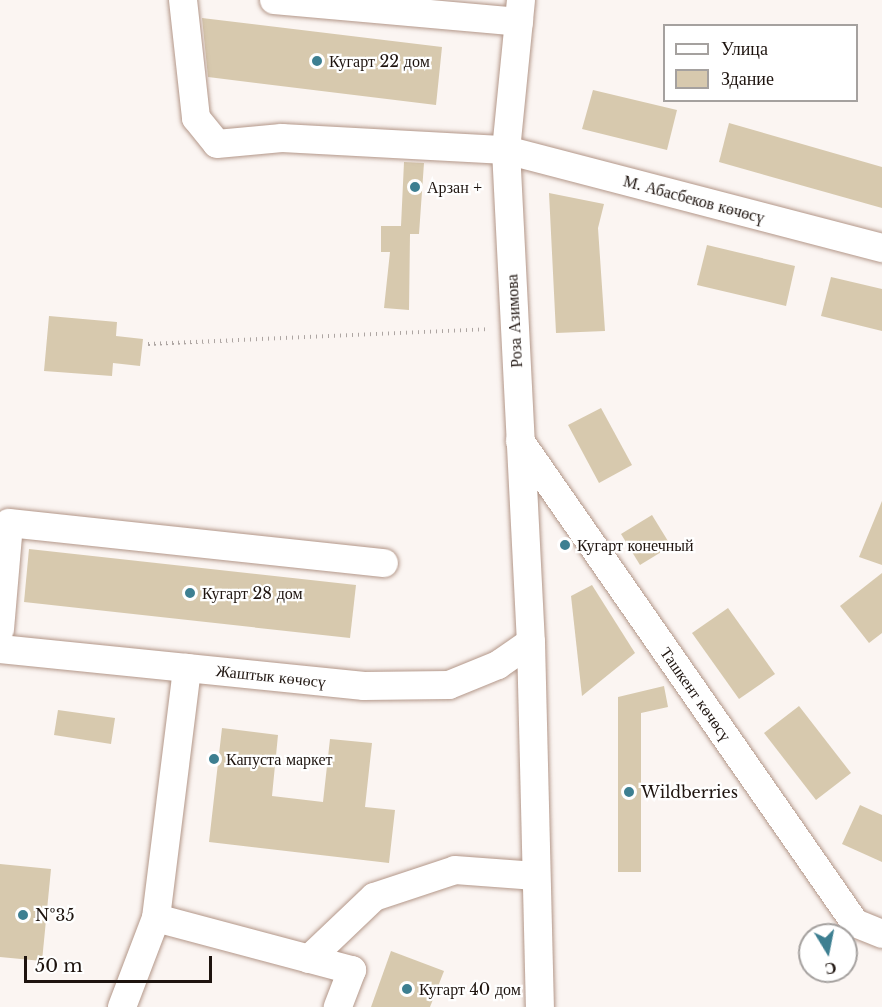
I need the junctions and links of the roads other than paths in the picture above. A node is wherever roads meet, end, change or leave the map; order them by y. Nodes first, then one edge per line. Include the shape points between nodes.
1 (183, 0) edge
2 (274, 0) edge
3 (520, 11) edge
4 (506, 150) junction
5 (882, 248) edge
6 (520, 441) junction
7 (5, 521) edge
8 (384, 563) dead end
9 (0, 629) edge
10 (531, 642) junction
11 (0, 649) edge
12 (188, 668) junction
13 (536, 876) junction
14 (156, 918) junction
15 (882, 934) edge
16 (309, 959) junction
17 (122, 1007) edge
18 (338, 1007) edge
19 (540, 1007) edge

1 - 4 street, М. Абасбеков көчөсү via 196,118 217,144 282,138
2 - 3 street
3 - 4 street, Роза Азимова
4 - 5 street, М. Абасбеков көчөсү
4 - 6 street, Роза Азимова
6 - 10 street, Роза Азимова
6 - 15 street, Ташкент көчөсү via 855,923
7 - 8 street
7 - 9 street
10 - 12 street, Жаштык көчөсү via 498,665 449,685 364,686
10 - 13 street, Роза Азимова
11 - 12 street, Жаштык көчөсү
12 - 14 street
13 - 16 street via 455,870 374,897
13 - 19 street, Роза Азимова
14 - 16 street
14 - 17 street
16 - 18 street via 352,970

